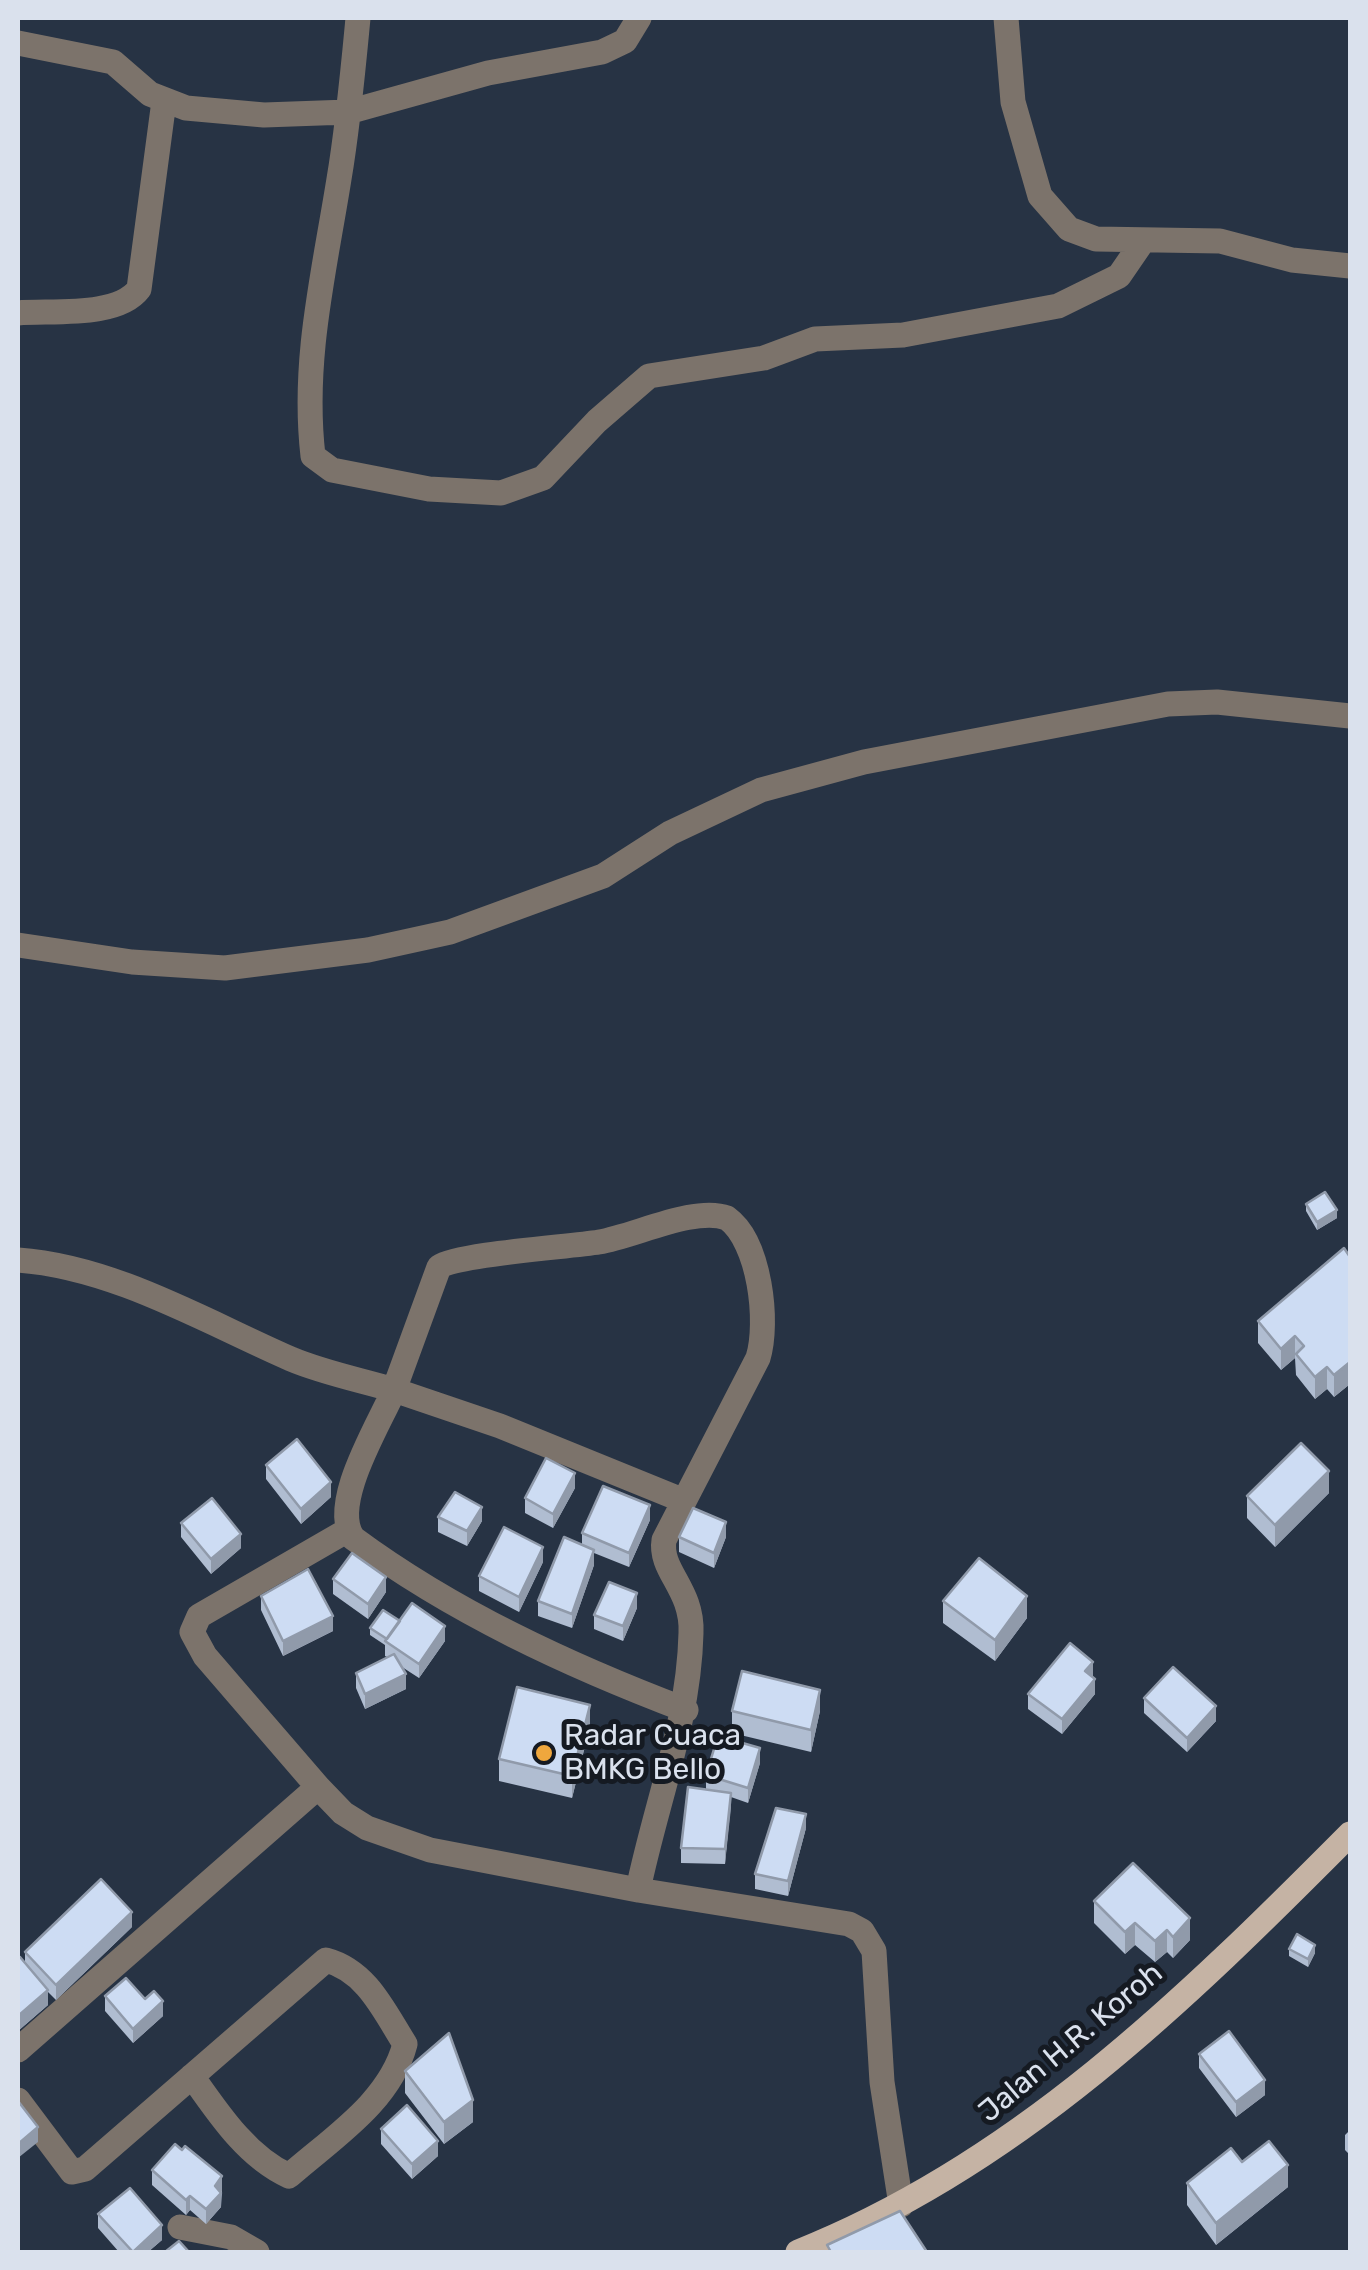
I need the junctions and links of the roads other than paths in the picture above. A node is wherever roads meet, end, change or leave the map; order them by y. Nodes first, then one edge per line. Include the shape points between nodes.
1 (358, 18) edge
2 (639, 18) edge
3 (1006, 18) edge
4 (18, 43) edge
5 (164, 101) junction
6 (348, 112) junction
7 (1143, 241) junction
8 (1350, 266) edge
9 (18, 313) edge
10 (1350, 716) edge
11 (18, 945) edge
12 (18, 1260) edge
13 (394, 1390) junction
14 (682, 1500) junction
15 (348, 1530) junction
16 (686, 1710) junction
17 (318, 1788) junction
18 (1345, 1850) edge
19 (638, 1890) junction
20 (18, 2050) edge
21 (192, 2076) junction
22 (18, 2100) edge
23 (901, 2205) junction
24 (180, 2227) dead end
25 (257, 2252) edge
26 (798, 2252) edge

1 - 6 street
2 - 6 street via 626,40 602,52 488,72
3 - 7 street via 1013,102 1048,211 1084,236
4 - 5 street via 113,62
5 - 6 street via 264,115
5 - 9 street via 139,289 114,305
6 - 7 street via 306,398 312,456 332,470 429,488 500,493 542,478 649,376 764,358 815,339 903,335 1058,306 1119,276
7 - 8 street via 1220,241 1292,260
10 - 11 street via 1217,702 1168,704 864,762 721,806 603,876 450,932 368,950 226,968
12 - 13 street via 128,1286 296,1361
13 - 14 street
13 - 14 street via 442,1264 606,1241 704,1214 728,1218 742,1234 756,1278 764,1340
13 - 15 street via 345,1500
14 - 16 street via 662,1552 684,1589 692,1632
15 - 16 street via 451,1602
15 - 17 street via 200,1616 192,1632
16 - 19 street
17 - 19 street via 342,1813 387,1838
17 - 20 street
18 - 23 main road, Jalan H.R. Koroh via 1060,2101 946,2182
19 - 23 street via 862,1931 874,1951 882,2082
21 - 21 street via 326,1960 365,1982 405,2044 398,2073 380,2094 289,2176 226,2124
21 - 22 street via 85,2169 72,2172
23 - 26 main road, Jalan H.R. Koroh
24 - 25 street via 231,2238

